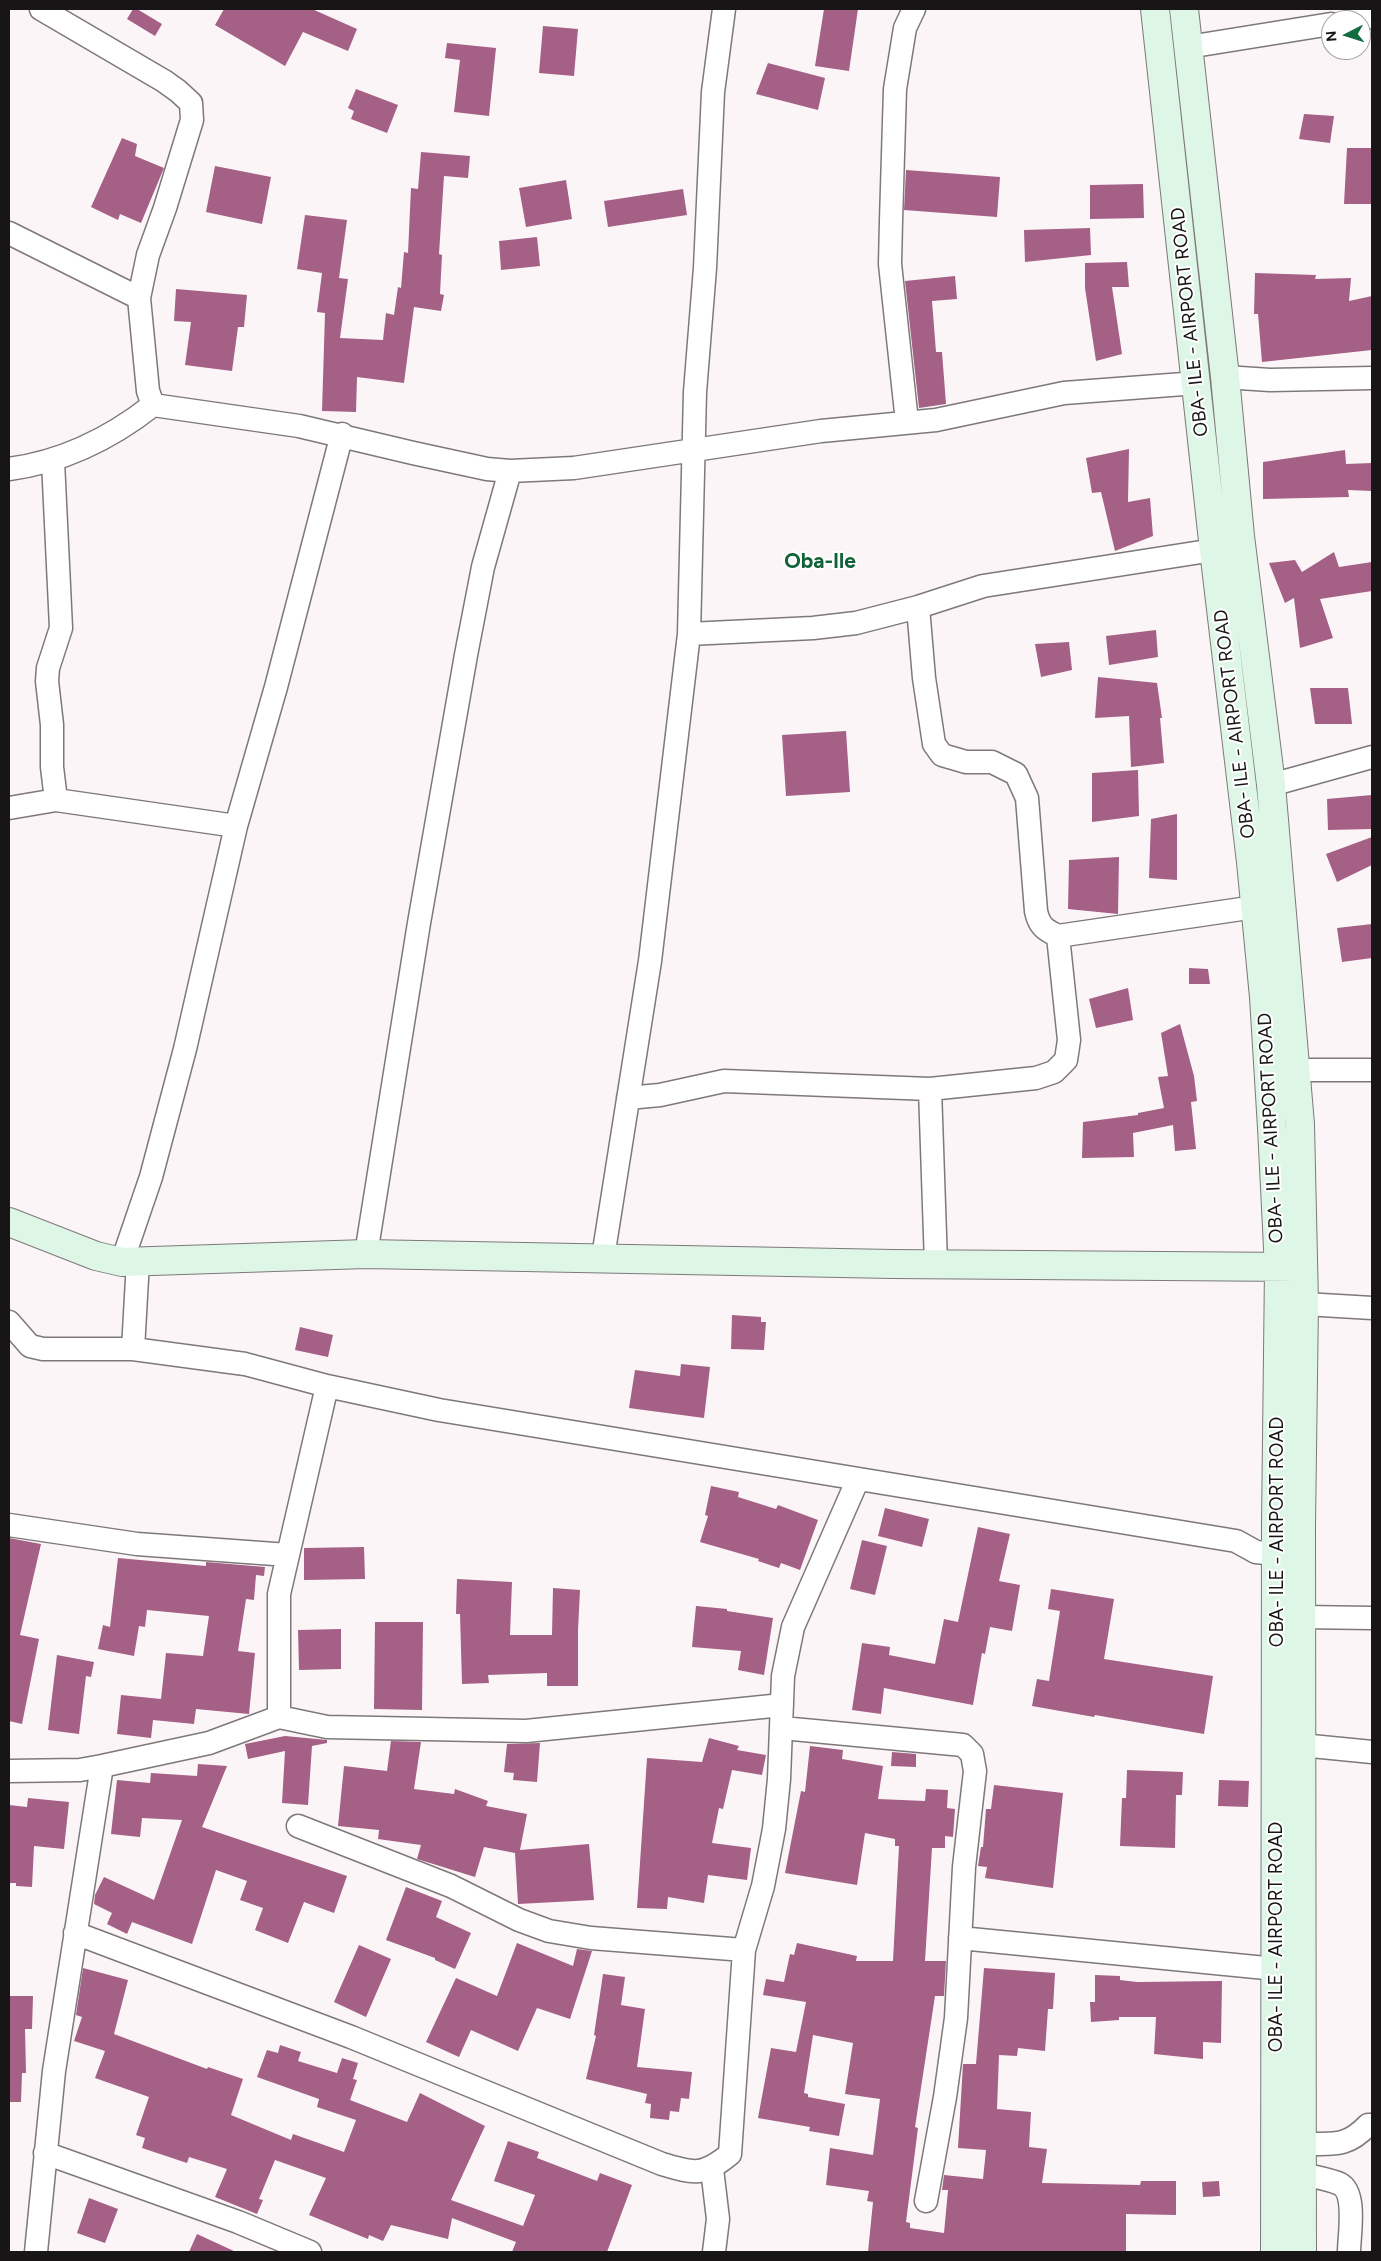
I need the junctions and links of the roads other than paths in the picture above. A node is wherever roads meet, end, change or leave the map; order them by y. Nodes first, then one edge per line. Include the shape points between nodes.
1 (42, 9) edge
2 (724, 9) edge
3 (914, 9) edge
4 (1155, 9) edge
5 (1184, 9) edge
6 (1321, 26) edge
7 (1188, 46) junction
8 (9, 233) edge
9 (139, 298) junction
10 (1225, 378) junction
11 (1372, 378) edge
12 (1197, 383) junction
13 (153, 405) junction
14 (907, 422) junction
15 (342, 434) junction
16 (694, 450) junction
17 (53, 461) junction
18 (9, 469) edge
19 (510, 471) junction
20 (1214, 550) junction
21 (918, 607) junction
22 (689, 634) junction
23 (1372, 757) edge
24 (1271, 785) junction
25 (9, 791) edge
26 (47, 801) junction
27 (9, 808) edge
28 (236, 826) junction
29 (1255, 907) junction
30 (1058, 936) junction
31 (1294, 1070) junction
32 (1372, 1070) edge
33 (930, 1088) junction
34 (628, 1098) junction
35 (1300, 1124) junction
36 (1272, 1128) junction
37 (9, 1222) edge
38 (366, 1254) junction
39 (603, 1257) junction
40 (130, 1262) junction
41 (936, 1264) junction
42 (1291, 1268) junction
43 (1291, 1303) junction
44 (1372, 1308) edge
45 (9, 1322) edge
46 (133, 1349) junction
47 (327, 1386) junction
48 (858, 1479) junction
49 (9, 1525) edge
50 (1276, 1554) junction
51 (288, 1555) junction
52 (1302, 1616) junction
53 (1372, 1618) edge
54 (782, 1705) junction
55 (279, 1717) junction
56 (782, 1728) junction
57 (1301, 1745) junction
58 (1372, 1752) edge
59 (102, 1766) junction
60 (9, 1771) edge
61 (298, 1826) dead end
62 (75, 1934) junction
63 (960, 1938) junction
64 (744, 1950) junction
65 (1276, 1969) junction
66 (1372, 2125) edge
67 (1301, 2144) junction
68 (45, 2152) junction
69 (712, 2169) junction
70 (1302, 2174) junction
71 (926, 2201) dead end
72 (36, 2252) edge
73 (310, 2252) edge
74 (714, 2252) edge
75 (1276, 2252) edge
76 (1302, 2252) edge
77 (1348, 2252) edge

1 - 9 street via 164,81 191,103 192,120 148,255
2 - 16 street via 713,92
3 - 14 street via 905,28 895,88 890,264
4 - 12 main road, OBA- ILE - AIRPORT ROAD
5 - 7 main road, OBA- ILE - AIRPORT ROAD
6 - 7 street
7 - 10 main road, OBA- ILE - AIRPORT ROAD
8 - 9 street
9 - 13 street via 148,390
10 - 11 street
10 - 24 main road, OBA- ILE - AIRPORT ROAD via 1240,536
12 - 14 street via 1064,393 936,420
12 - 20 main road, OBA- ILE - AIRPORT ROAD
13 - 15 street
13 - 17 street via 114,432
14 - 16 street
15 - 19 street via 441,459
15 - 28 street
16 - 19 street via 574,468
16 - 22 street
17 - 18 street
17 - 26 street via 61,628 48,668 52,767
19 - 38 street via 483,567 466,655
20 - 21 street via 983,586
20 - 29 main road, OBA- ILE - AIRPORT ROAD via 1244,789
21 - 22 street via 856,623
21 - 30 street via 934,744 942,754 966,762 992,762 1016,774 1027,798 1038,922 1044,930
22 - 34 street via 650,961
23 - 24 street
24 - 31 main road, OBA- ILE - AIRPORT ROAD
25 - 26 street
26 - 27 street
26 - 28 street
28 - 40 street via 185,1049
29 - 30 street
29 - 36 main road, OBA- ILE - AIRPORT ROAD
30 - 33 street via 1069,1040 1066,1060 1054,1072 1036,1078
31 - 32 street
31 - 35 main road, OBA- ILE - AIRPORT ROAD
33 - 34 street via 724,1081
33 - 41 street
34 - 39 street
35 - 36 main road
35 - 42 main road, OBA- ILE - AIRPORT ROAD
36 - 42 main road, OBA- ILE - AIRPORT ROAD
37 - 40 main road via 96,1256
38 - 39 main road
38 - 40 main road
39 - 41 main road
40 - 46 street
41 - 42 main road
42 - 43 main road, OBA- ILE - AIRPORT ROAD
43 - 44 street
43 - 50 main road, OBA- ILE - AIRPORT ROAD
43 - 52 main road, OBA- ILE - AIRPORT ROAD
45 - 46 street via 30,1346 43,1349
46 - 47 street via 245,1364
47 - 48 street via 439,1410
47 - 51 street
48 - 50 street via 1236,1541 1256,1552
48 - 54 street via 792,1627 783,1676
49 - 51 street via 136,1544
50 - 65 main road, OBA- ILE - AIRPORT ROAD
51 - 55 street via 280,1594
52 - 53 street
52 - 57 main road, OBA- ILE - AIRPORT ROAD
54 - 55 street via 526,1731 326,1727
54 - 56 street
55 - 59 street via 209,1743
56 - 63 street via 963,1746 972,1754 975,1771
56 - 64 street via 774,1829 763,1886
57 - 58 street
57 - 67 main road, OBA- ILE - AIRPORT ROAD
59 - 60 street via 80,1770
59 - 62 street
61 - 64 street via 451,1886 519,1920 549,1931 591,1938
62 - 68 street
62 - 69 street via 351,2037 662,2164 689,2172
63 - 65 street
63 - 71 street via 956,2018
64 - 69 street via 730,2154
65 - 75 main road, OBA- ILE - AIRPORT ROAD
66 - 67 street via 1347,2142
67 - 70 main road, OBA- ILE - AIRPORT ROAD
68 - 72 street
68 - 73 street via 238,2222
69 - 74 street via 718,2219
70 - 76 main road, OBA- ILE - AIRPORT ROAD
70 - 77 street via 1341,2185 1347,2190 1351,2199

